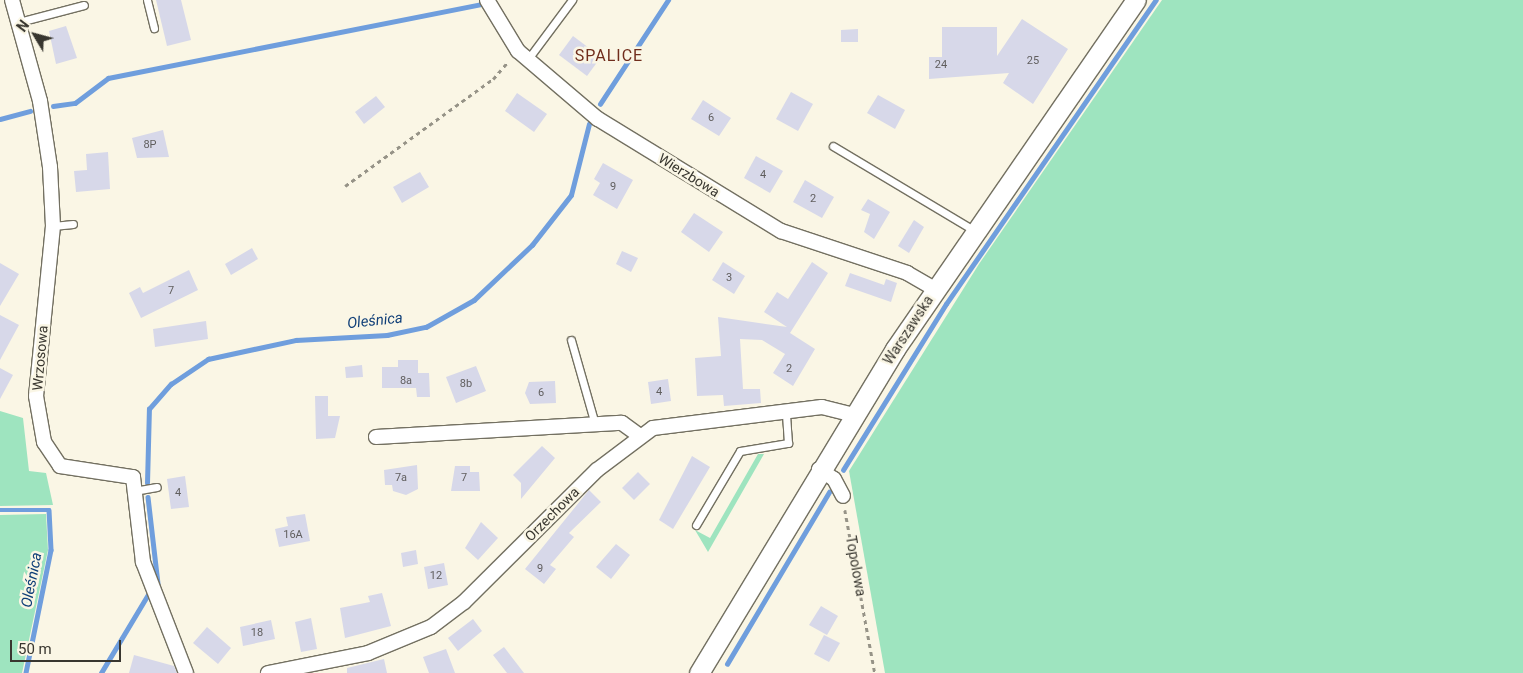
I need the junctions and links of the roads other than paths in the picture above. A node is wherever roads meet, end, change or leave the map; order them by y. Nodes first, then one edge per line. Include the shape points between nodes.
1 (12, 0) edge
2 (147, 0) edge
3 (487, 0) edge
4 (572, 0) edge
5 (1136, 0) edge
6 (84, 5) dead end
7 (19, 22) junction
8 (154, 28) dead end
9 (523, 55) junction
10 (833, 146) dead end
11 (73, 224) dead end
12 (53, 226) junction
13 (975, 231) junction
14 (935, 289) junction
15 (571, 340) dead end
16 (786, 411) junction
17 (853, 415) junction
18 (595, 424) junction
19 (640, 436) junction
20 (376, 437) dead end
21 (820, 469) junction
22 (157, 487) dead end
23 (134, 491) junction
24 (843, 496) road end
25 (696, 525) dead end
26 (186, 673) edge
27 (268, 673) edge
28 (699, 673) edge

1 - 7 street, Wrzosowa
2 - 8 lane
3 - 9 street, Wierzbowa
4 - 9 lane
5 - 13 main road, Warszawska
6 - 7 lane
7 - 12 street, Wrzosowa via 43,114
9 - 14 street, Wierzbowa via 598,118 781,231 907,274
10 - 13 lane
11 - 12 lane
12 - 23 street, Wrzosowa via 36,396 44,442 60,466 127,473 132,476
13 - 14 main road, Warszawska
14 - 17 main road, Warszawska
15 - 18 lane
16 - 17 street, Orzechowa via 832,407
16 - 19 street, Orzechowa via 660,427
16 - 25 lane via 788,443 740,452
17 - 21 main road, Warszawska
18 - 19 street via 626,424
18 - 20 street
19 - 27 street, Orzechowa via 596,470 464,602 431,627 368,653
21 - 24 street via 834,478
21 - 28 main road, Warszawska
22 - 23 lane
23 - 26 street, Wrzosowa via 144,562

